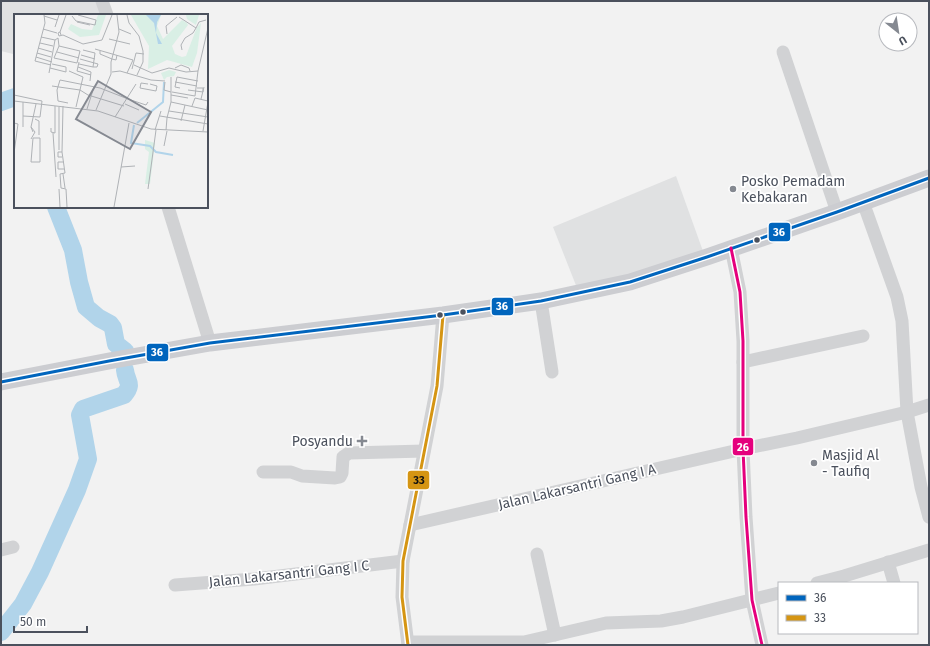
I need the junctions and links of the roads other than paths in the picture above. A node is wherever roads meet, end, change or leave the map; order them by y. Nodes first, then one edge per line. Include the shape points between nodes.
1 (102, 1) edge
2 (107, 14) edge
3 (784, 52) dead end
4 (929, 178) edge
5 (863, 202) junction
6 (168, 208) edge
7 (837, 212) junction
8 (731, 248) junction
9 (541, 301) junction
10 (443, 315) junction
11 (863, 336) dead end
12 (210, 343) junction
13 (743, 362) junction
14 (552, 372) dead end
15 (9, 380) edge
16 (929, 405) edge
17 (907, 412) junction
18 (743, 449) junction
19 (424, 450) junction
20 (263, 472) dead end
21 (929, 517) edge
22 (410, 524) junction
23 (929, 550) edge
24 (537, 554) dead end
25 (403, 561) junction
26 (888, 562) junction
27 (820, 582) edge
28 (894, 582) edge
29 (175, 585) dead end
30 (778, 593) edge
31 (752, 600) junction
32 (555, 635) junction
33 (408, 643) edge
34 (762, 645) edge

1 - 2 street
3 - 7 street
4 - 5 main road
5 - 7 main road
5 - 17 street via 897,297
6 - 12 street
7 - 8 main road
8 - 9 main road via 630,282
8 - 13 street via 740,292
9 - 10 main road
9 - 14 street
10 - 12 main road
10 - 19 street via 437,386
11 - 13 street
12 - 15 main road
13 - 18 street
16 - 17 street, Jalan Lakarsantri Gang I A
17 - 18 street, Jalan Lakarsantri Gang I A
17 - 21 street
18 - 22 street, Jalan Lakarsantri Gang I A
18 - 31 street
19 - 20 street via 349,453 343,457 340,477 335,478 302,476 291,472
19 - 22 street
22 - 25 street
23 - 26 street
24 - 32 street
25 - 29 street, Jalan Lakarsantri Gang I C via 254,579
25 - 33 street via 402,597
26 - 27 street
26 - 28 street
30 - 31 street
31 - 32 street via 661,621 606,623
31 - 34 street
32 - 33 street via 524,642

